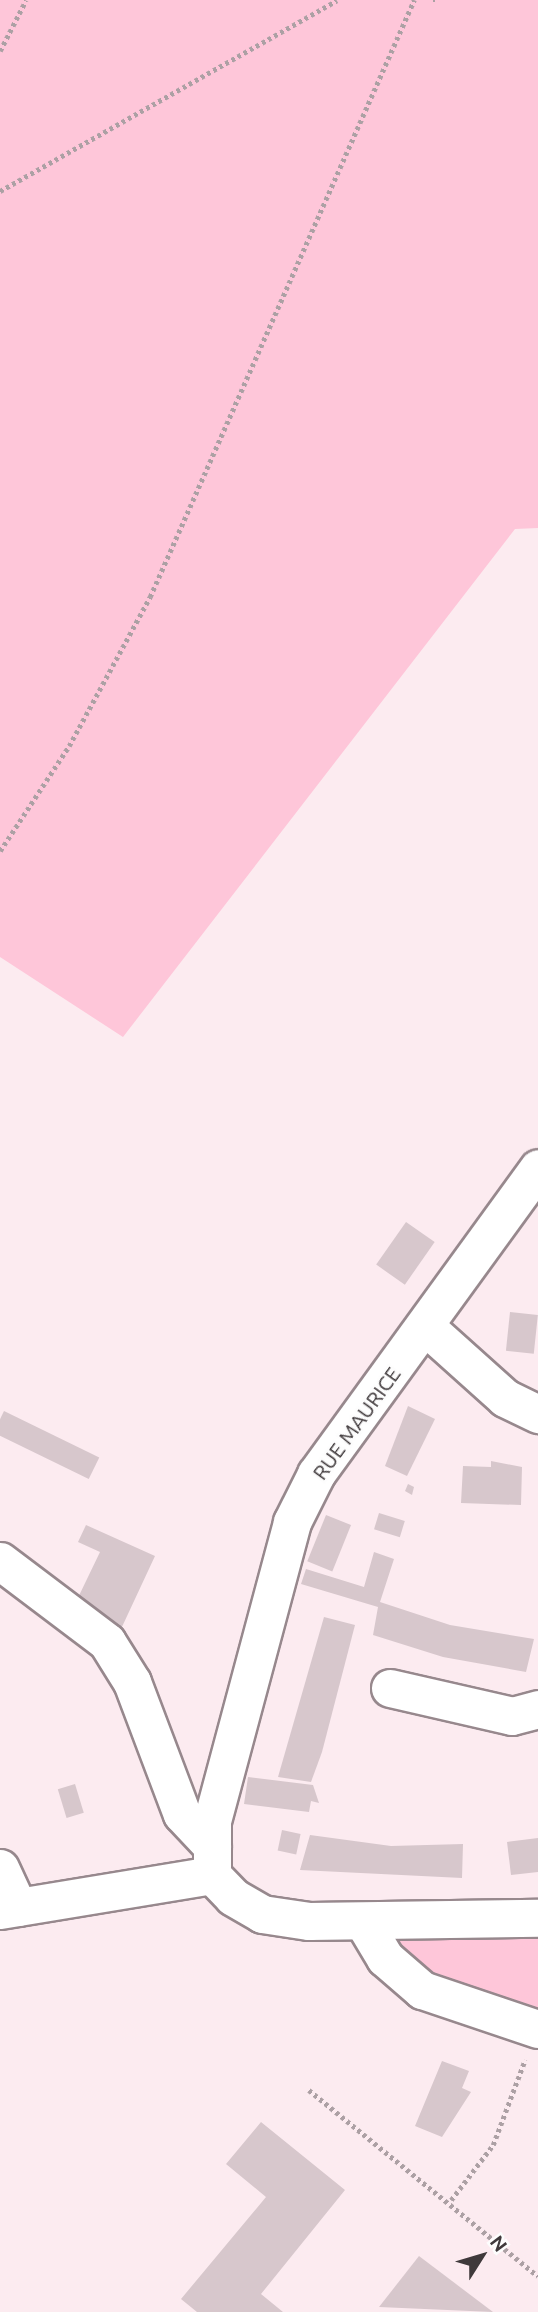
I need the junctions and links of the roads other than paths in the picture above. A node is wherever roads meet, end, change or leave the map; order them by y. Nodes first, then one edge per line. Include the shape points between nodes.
1 (538, 1168) edge
2 (426, 1327) junction
3 (538, 1414) edge
4 (0, 1561) edge
5 (390, 1688) dead end
6 (538, 1709) edge
7 (212, 1861) junction
8 (0, 1868) edge
9 (9, 1909) edge
10 (538, 1918) edge
11 (364, 1923) junction
12 (533, 2041) edge

1 - 2 street, RUE MAURICE
2 - 3 street via 505,1398
2 - 7 street, RUE MAURICE via 316,1474 292,1522 212,1821
4 - 7 street via 107,1642 132,1682 182,1814
5 - 6 street via 512,1716
7 - 9 street
7 - 11 street via 233,1897 262,1914
8 - 9 street
10 - 11 street
11 - 12 street via 385,1958 422,1990

